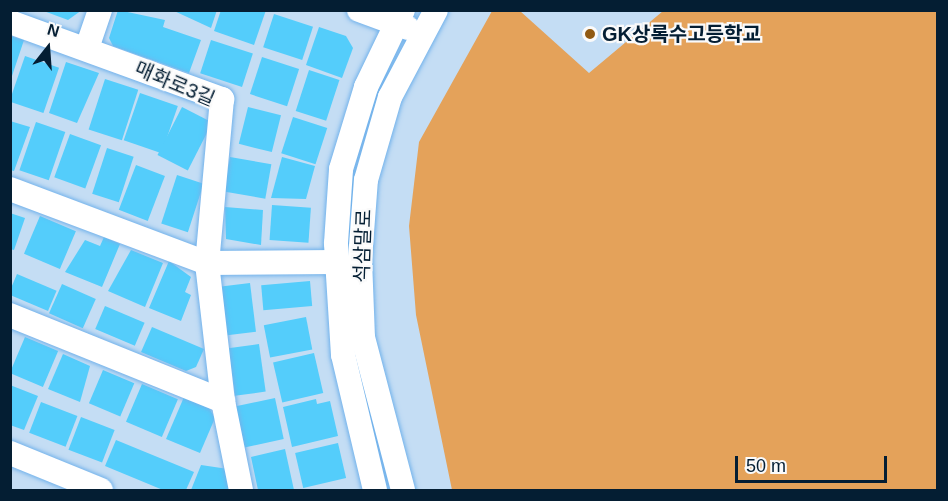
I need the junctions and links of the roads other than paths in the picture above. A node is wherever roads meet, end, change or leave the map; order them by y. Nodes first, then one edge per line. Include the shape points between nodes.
1 (100, 10) edge
2 (359, 10) edge
3 (436, 10) edge
4 (398, 17) edge
5 (10, 22) edge
6 (421, 33) junction
7 (87, 48) junction
8 (10, 189) edge
9 (336, 262) junction
10 (207, 263) junction
11 (10, 315) edge
12 (223, 400) junction
13 (10, 453) edge
14 (102, 490) edge
15 (241, 490) edge
16 (375, 490) edge
17 (403, 490) edge

1 - 7 street
2 - 4 street
3 - 6 street, 석삼말로
4 - 6 street
4 - 9 street, 석삼말로 via 366,87 341,170
5 - 7 street, 매화로3길
6 - 17 street, 석삼말로 via 390,97 366,180 360,259 363,338
7 - 10 street, 매화로3길 via 222,99
8 - 10 street
9 - 10 street
9 - 16 street, 석삼말로 via 343,355
10 - 12 street, 매화로3길
11 - 12 street
12 - 15 street, 매화로3길
13 - 14 street

